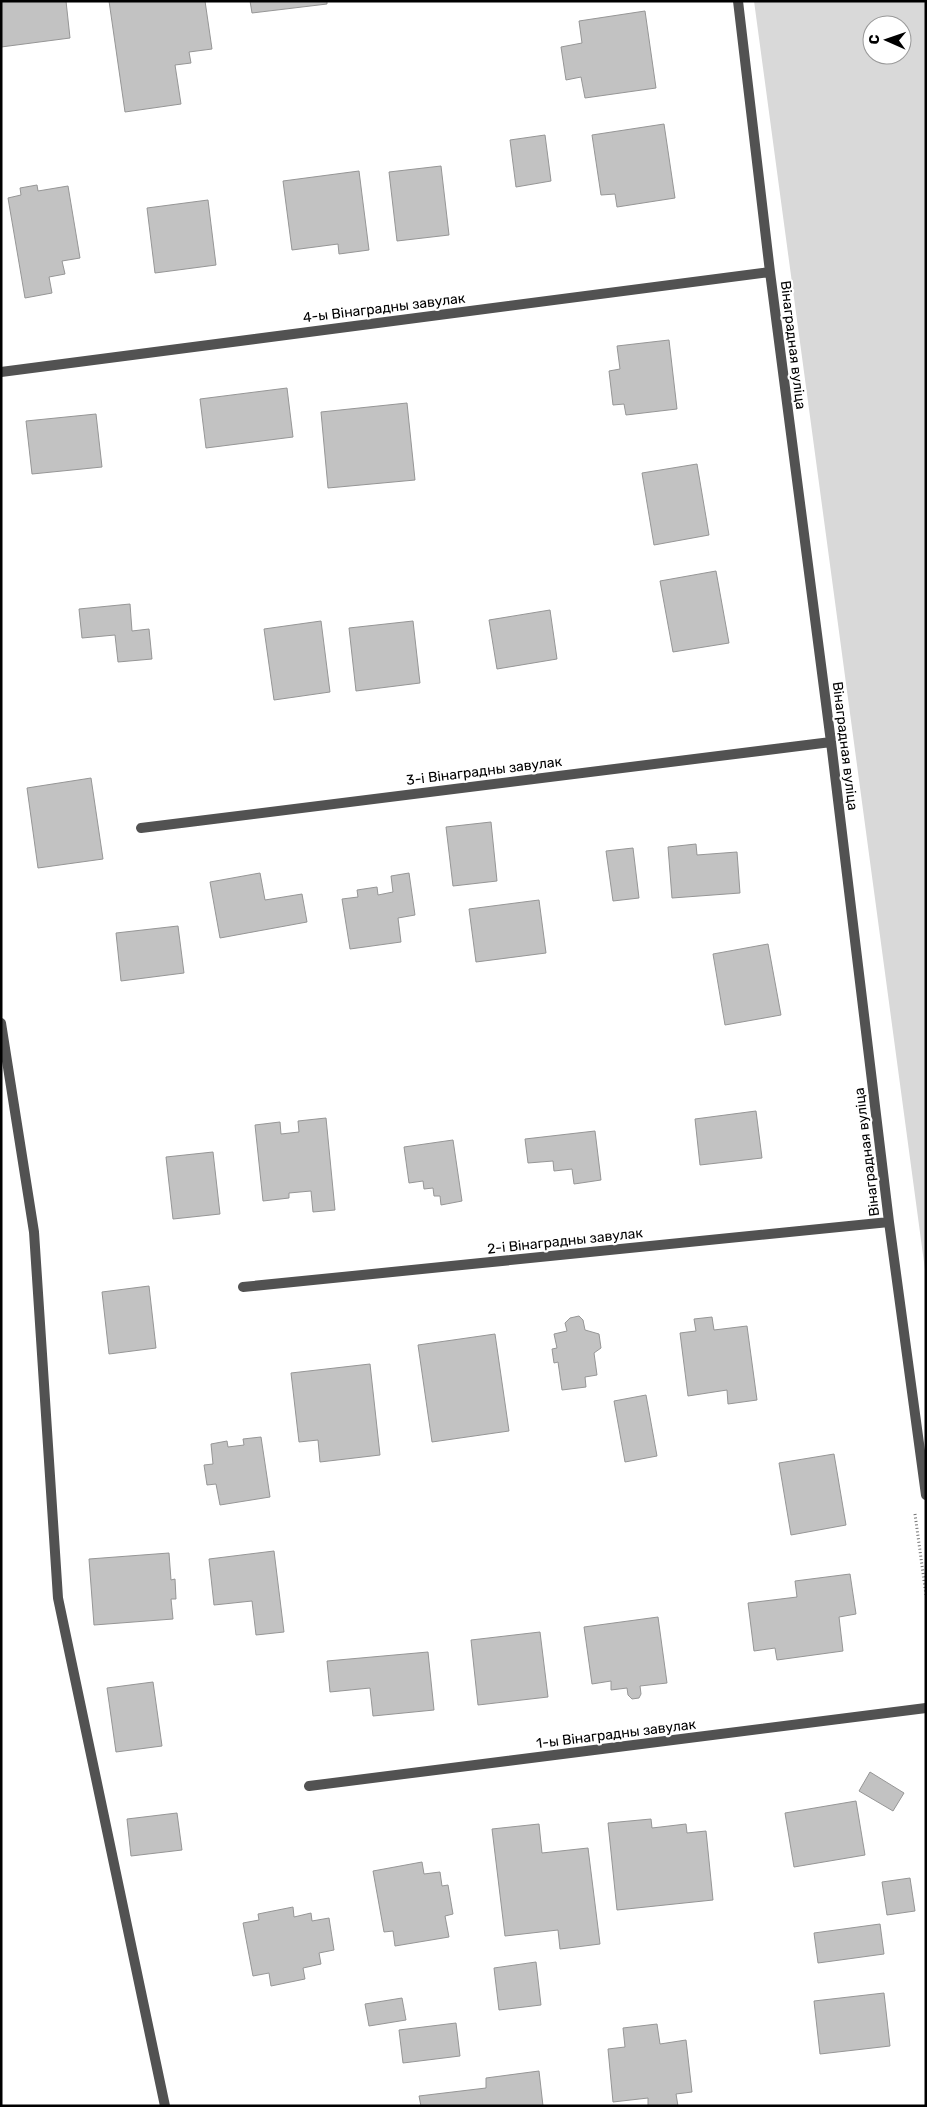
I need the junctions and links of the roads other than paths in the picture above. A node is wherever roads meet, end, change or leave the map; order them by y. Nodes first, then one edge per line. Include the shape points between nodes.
1 (738, 1) edge
2 (770, 272) junction
3 (1, 372) edge
4 (831, 742) junction
5 (141, 828) dead end
6 (1, 1023) edge
7 (889, 1222) junction
8 (243, 1287) dead end
9 (926, 1495) edge
10 (926, 1708) edge
11 (309, 1786) dead end
12 (165, 2106) edge

1 - 2 street, Вінаградная вуліца
2 - 3 street, 4-ы Вінаградны завулак
2 - 4 street, Вінаградная вуліца
4 - 5 street, 3-і Вінаградны завулак
4 - 7 street, Вінаградная вуліца
6 - 12 street via 34,1232 58,1598
7 - 8 street, 2-і Вінаградны завулак
7 - 9 street, Вінаградная вуліца
10 - 11 street, 1-ы Вінаградны завулак

